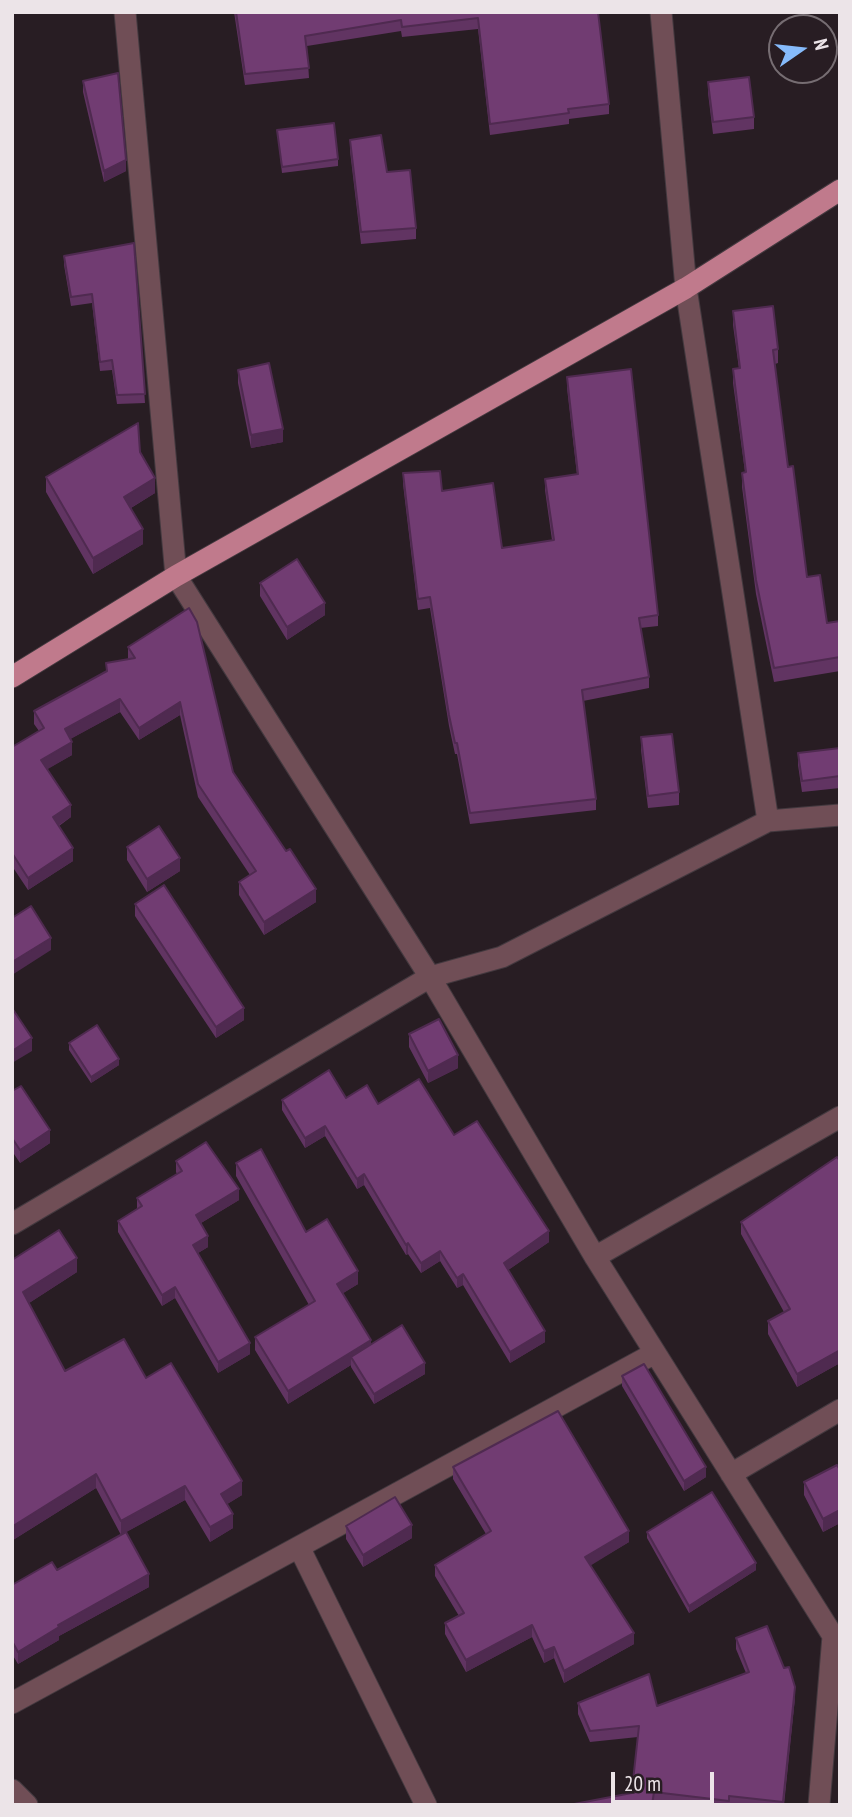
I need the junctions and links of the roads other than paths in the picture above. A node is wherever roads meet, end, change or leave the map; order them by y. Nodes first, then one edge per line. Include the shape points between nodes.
1 (125, 12) edge
2 (661, 12) edge
3 (840, 190) edge
4 (686, 288) junction
5 (176, 576) junction
6 (12, 677) edge
7 (840, 815) edge
8 (768, 821) junction
9 (430, 977) junction
10 (840, 1117) edge
11 (12, 1223) edge
12 (595, 1257) junction
13 (655, 1353) junction
14 (840, 1410) edge
15 (731, 1475) junction
16 (299, 1547) junction
17 (836, 1637) edge
18 (12, 1703) edge
19 (12, 1790) edge
20 (27, 1805) edge
21 (426, 1805) edge
22 (819, 1805) edge

1 - 5 street
2 - 4 street
3 - 4 main road
4 - 5 main road
4 - 8 street
5 - 6 main road
5 - 9 street
7 - 8 street
8 - 9 street via 502,957
9 - 11 street
9 - 12 street
10 - 12 street
12 - 13 street
13 - 15 street
13 - 16 street
14 - 15 street
15 - 17 street
16 - 18 street
16 - 21 street
17 - 22 street
19 - 20 street

